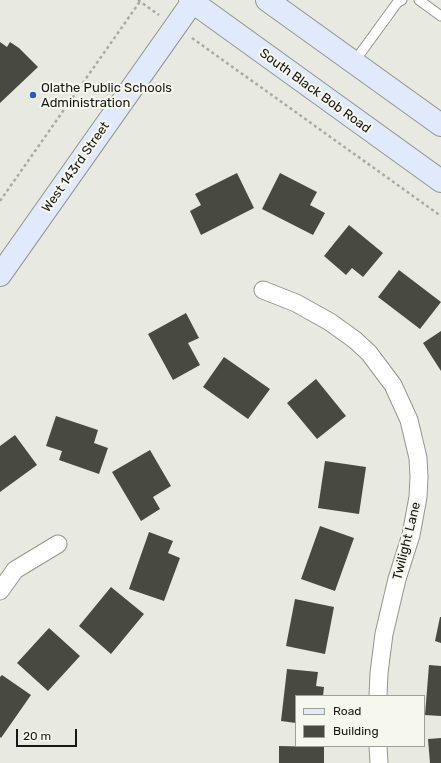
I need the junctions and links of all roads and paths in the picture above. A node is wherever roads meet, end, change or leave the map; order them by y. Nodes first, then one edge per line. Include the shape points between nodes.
1 (267, 0) edge
2 (402, 0) edge
3 (418, 0) edge
4 (140, 1) edge
5 (192, 1) edge
6 (441, 16) edge
7 (176, 26) junction
8 (354, 62) junction
9 (441, 125) edge
10 (441, 181) edge
11 (0, 201) edge
12 (441, 216) edge
13 (0, 275) edge
14 (263, 290) dead end
15 (58, 544) dead end
16 (0, 591) edge
17 (378, 695) edge
18 (378, 747) edge
19 (379, 763) edge

1 - 8 main road
2 - 8 lane via 397,3
3 - 6 lane
4 - 7 path
4 - 11 path
5 - 7 main road, West 143rd Street
5 - 10 main road, South Black Bob Road
7 - 12 path
7 - 13 main road, West 143rd Street
8 - 9 main road
14 - 17 street, Twilight Lane via 296,303 355,340 369,353 393,385 411,426 418,458 418,497 411,535 384,634
15 - 16 street via 15,570
18 - 19 street

